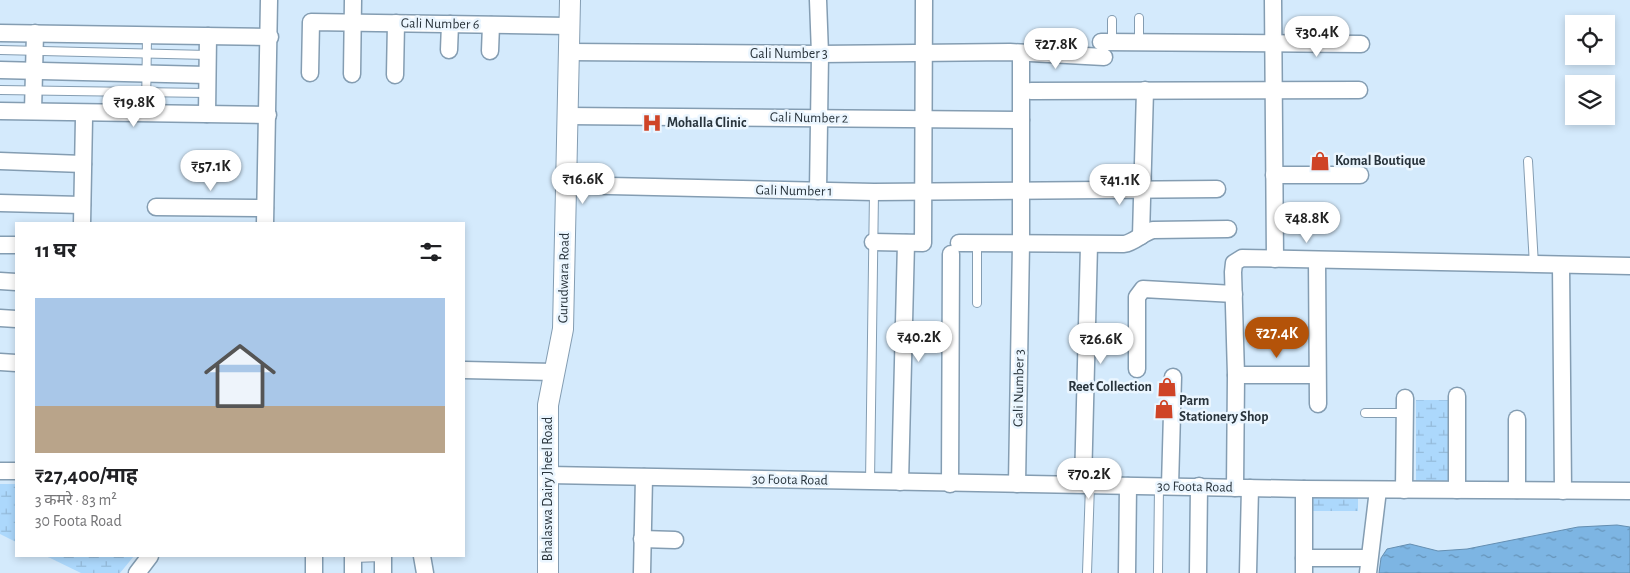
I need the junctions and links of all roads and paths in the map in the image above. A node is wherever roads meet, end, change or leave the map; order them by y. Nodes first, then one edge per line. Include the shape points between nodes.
1 (269, 0) edge
2 (354, 0) edge
3 (570, 0) edge
4 (818, 0) edge
5 (924, 0) edge
6 (1273, 0) edge
7 (1139, 18) dead end
8 (1112, 20) dead end
9 (353, 23) junction
10 (396, 23) junction
11 (450, 24) junction
12 (491, 25) junction
13 (569, 26) junction
14 (0, 33) edge
15 (34, 33) junction
16 (148, 35) junction
17 (208, 36) junction
18 (270, 37) junction
19 (1139, 42) junction
20 (1273, 42) junction
21 (1361, 44) dead end
22 (1106, 47) junction
23 (0, 50) edge
24 (449, 50) dead end
25 (34, 51) junction
26 (490, 51) dead end
27 (569, 52) junction
28 (1016, 52) junction
29 (924, 53) junction
30 (147, 54) junction
31 (820, 54) junction
32 (208, 55) junction
33 (0, 70) edge
34 (33, 71) junction
35 (147, 73) junction
36 (310, 73) dead end
37 (352, 74) dead end
38 (207, 75) junction
39 (395, 75) dead end
40 (0, 90) edge
41 (33, 90) junction
42 (1031, 90) dead end
43 (1145, 90) junction
44 (1274, 90) junction
45 (1359, 90) dead end
46 (146, 92) junction
47 (207, 93) junction
48 (0, 111) edge
49 (32, 111) junction
50 (146, 112) junction
51 (206, 114) junction
52 (268, 114) junction
53 (567, 116) junction
54 (84, 118) dead end
55 (819, 118) junction
56 (924, 120) junction
57 (1021, 120) junction
58 (0, 161) edge
59 (1528, 161) dead end
60 (83, 164) junction
61 (1274, 175) junction
62 (1360, 175) dead end
63 (566, 185) junction
64 (1217, 189) dead end
65 (1142, 190) junction
66 (818, 191) junction
67 (874, 192) junction
68 (924, 192) junction
69 (1022, 192) junction
70 (0, 203) edge
71 (82, 205) junction
72 (156, 207) dead end
73 (1274, 215) junction
74 (265, 216) edge
75 (1332, 216) dead end
76 (82, 222) edge
77 (1228, 229) dead end
78 (1140, 236) junction
79 (873, 242) junction
80 (906, 243) junction
81 (977, 243) junction
82 (1021, 243) junction
83 (1089, 245) junction
84 (1274, 259) junction
85 (1317, 260) junction
86 (1534, 265) junction
87 (1561, 265) junction
88 (1630, 266) edge
89 (0, 282) edge
90 (15, 282) edge
91 (1234, 294) junction
92 (977, 303) dead end
93 (0, 318) edge
94 (15, 319) edge
95 (0, 362) edge
96 (15, 362) edge
97 (1137, 369) dead end
98 (465, 370) edge
99 (554, 372) junction
100 (1236, 375) junction
101 (1318, 375) junction
102 (1173, 377) dead end
103 (1457, 396) dead end
104 (1318, 404) dead end
105 (548, 406) joint
106 (1405, 406) joint
107 (1365, 413) dead end
108 (1517, 419) dead end
109 (0, 471) edge
110 (15, 471) edge
111 (549, 475) junction
112 (644, 477) junction
113 (870, 482) junction
114 (900, 482) junction
115 (950, 484) junction
116 (1017, 484) junction
117 (1086, 485) junction
118 (1128, 486) junction
119 (1165, 486) junction
120 (1199, 486) junction
121 (1243, 488) junction
122 (1304, 489) junction
123 (1378, 490) junction
124 (1404, 490) junction
125 (1457, 490) junction
126 (1517, 490) junction
127 (1563, 491) junction
128 (1630, 491) edge
129 (642, 539) junction
130 (676, 540) dead end
131 (149, 557) edge
132 (314, 557) edge
133 (422, 557) edge
134 (353, 562) edge
135 (383, 562) edge
136 (1304, 566) edge
137 (1368, 566) edge
138 (137, 573) edge
139 (314, 573) edge
140 (425, 573) edge
141 (548, 573) edge
142 (642, 573) edge
143 (1087, 573) edge
144 (1127, 573) edge
145 (1158, 573) edge
146 (1198, 573) edge
147 (1248, 573) edge

1 - 18 street
2 - 9 street
3 - 13 street, Gurudwara Road
4 - 31 street
5 - 29 street
6 - 20 street
7 - 19 lane
8 - 22 lane
9 - 10 street, Gali Number 6
9 - 36 street, Gali Number 6 via 311,22
9 - 37 street
10 - 11 street, Gali Number 6
10 - 39 street
11 - 12 street, Gali Number 6
11 - 24 street
12 - 13 street, Gali Number 6
12 - 26 street
13 - 27 street, Gurudwara Road
14 - 15 street
15 - 16 street
15 - 25 street
16 - 17 street
16 - 30 lane
17 - 18 street
17 - 32 street
18 - 52 street
19 - 20 street
19 - 22 street
20 - 21 street
20 - 44 street
22 - 28 street
23 - 25 lane
25 - 30 lane
25 - 34 street
27 - 31 street, Gali Number 3
27 - 53 street, Gurudwara Road
28 - 29 street, Gali Number 3
28 - 57 street, Gali Number 3
29 - 31 street, Gali Number 3
29 - 56 street
30 - 32 lane
30 - 35 lane
31 - 55 street
32 - 38 street
33 - 34 street
34 - 35 street
34 - 41 street
35 - 38 street
35 - 46 lane
38 - 47 street
40 - 41 lane
41 - 46 lane
41 - 49 street
42 - 43 street
43 - 44 street
43 - 65 street
44 - 45 street
44 - 61 street
46 - 47 lane
46 - 50 lane
47 - 51 street
48 - 49 street
49 - 50 street
50 - 51 street
51 - 52 street
52 - 74 street
53 - 55 street, Gali Number 2
53 - 63 street, Gurudwara Road
54 - 60 street
55 - 56 street, Gali Number 2
55 - 66 street
56 - 57 street, Gali Number 2
56 - 68 street
57 - 69 street, Gali Number 3
58 - 60 street
59 - 86 lane
60 - 71 street
61 - 62 street
61 - 73 street
63 - 66 street, Gali Number 1
63 - 99 street, Gurudwara Road via 563,329
64 - 65 street, Gali Number 1
65 - 69 street, Gali Number 1
65 - 78 street
66 - 67 street, Gali Number 1
67 - 68 street, Gali Number 1
67 - 79 lane
68 - 69 street, Gali Number 1
68 - 80 street via 923,242
69 - 82 street, Gali Number 3
70 - 71 street
71 - 76 street
72 - 74 street
73 - 75 lane
73 - 84 street
77 - 78 street via 1153,230
78 - 83 street via 1132,243
79 - 80 street
79 - 113 lane
80 - 114 street
81 - 82 street
81 - 92 lane
81 - 115 street via 955,248
82 - 83 street
82 - 116 street, Gali Number 3
83 - 117 street
84 - 85 street
84 - 91 street via 1242,258 1234,262
85 - 86 street
85 - 101 street
86 - 87 street
87 - 88 street
87 - 127 street
89 - 90 street
91 - 97 street via 1143,289 1137,297
91 - 100 street
93 - 94 street
95 - 96 street
98 - 99 street
99 - 105 street, Gurudwara Road
100 - 101 street
100 - 121 street
101 - 104 street
102 - 119 street
103 - 125 street
105 - 111 street, Bhalaswa Dairy Jheel Road
106 - 107 lane
106 - 124 street
108 - 126 street
109 - 110 street
111 - 112 street, 30 Foota Road
111 - 141 street, Bhalaswa Dairy Jheel Road
112 - 113 street, 30 Foota Road
112 - 129 street
113 - 114 street, 30 Foota Road
114 - 115 street, 30 Foota Road
115 - 116 street, 30 Foota Road
116 - 117 street, 30 Foota Road
117 - 118 street, 30 Foota Road
117 - 143 lane
118 - 119 street, 30 Foota Road
118 - 144 street
119 - 120 street, 30 Foota Road
119 - 145 lane
120 - 121 street, 30 Foota Road
120 - 146 street
121 - 122 street, 30 Foota Road
121 - 147 street
122 - 123 street, 30 Foota Road
122 - 136 street
123 - 124 street, 30 Foota Road
123 - 137 street
124 - 125 street, 30 Foota Road
125 - 126 street, 30 Foota Road
126 - 127 street, 30 Foota Road
127 - 128 street, 30 Foota Road
129 - 130 street
129 - 142 street
131 - 138 street
132 - 139 street
133 - 140 street
134 - 135 lane
136 - 137 street

